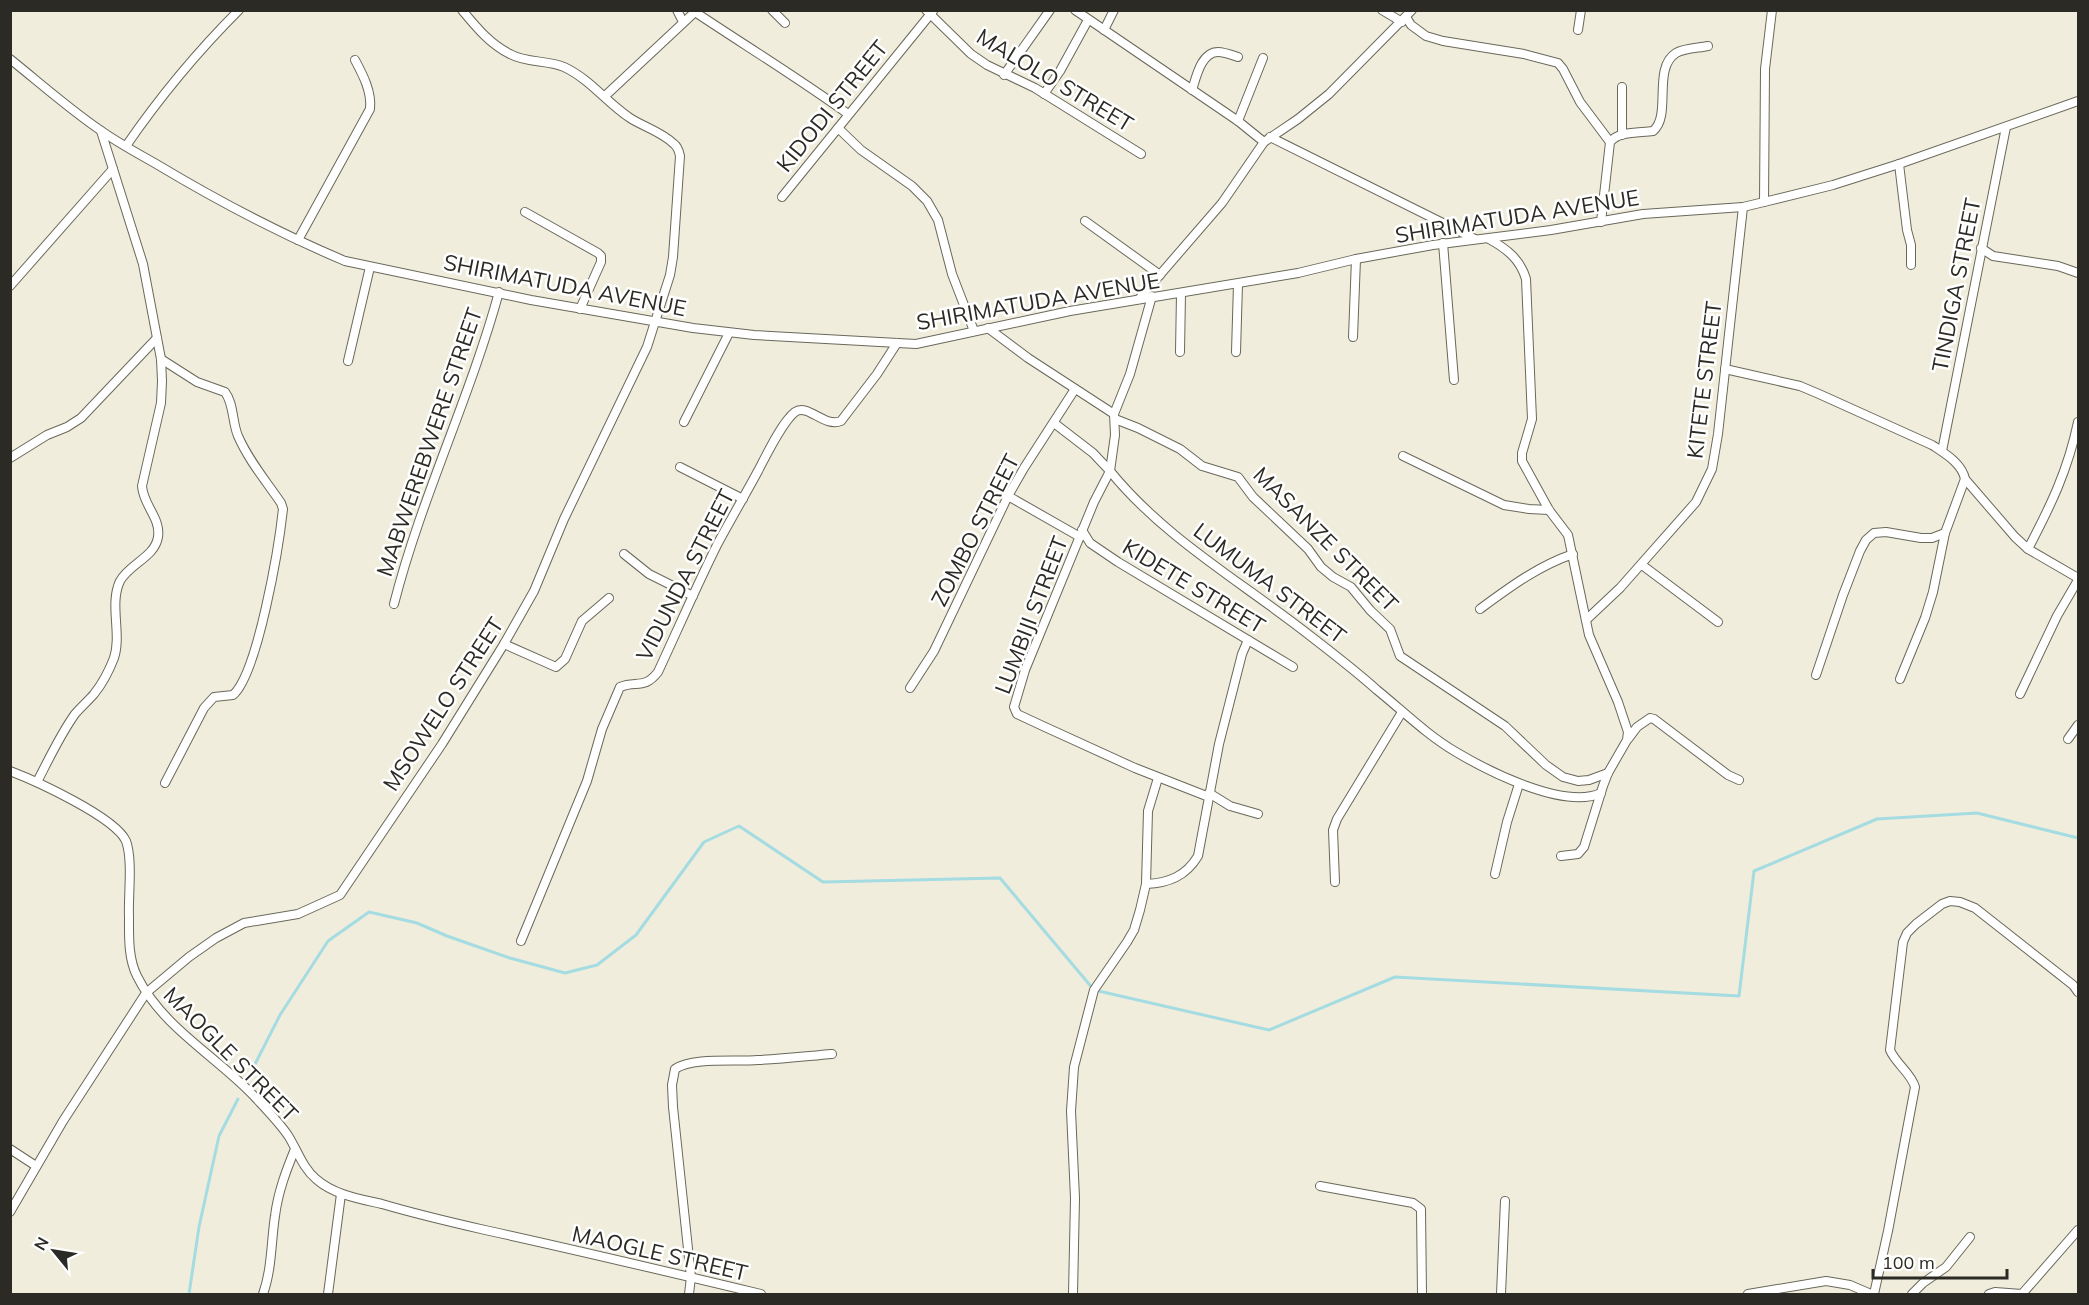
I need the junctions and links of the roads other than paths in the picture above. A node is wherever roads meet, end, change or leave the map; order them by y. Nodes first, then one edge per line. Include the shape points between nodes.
1 (239, 10) edge
2 (462, 10) edge
3 (677, 10) edge
4 (772, 10) edge
5 (1050, 10) edge
6 (1075, 10) edge
7 (1114, 10) edge
8 (1382, 10) edge
9 (1581, 10) edge
10 (1772, 10) edge
11 (696, 11) edge
12 (930, 12) edge
13 (1406, 17) edge
14 (1088, 20) junction
15 (683, 22) junction
16 (785, 22) dead end
17 (1104, 30) junction
18 (1578, 30) dead end
19 (1708, 46) dead end
20 (1238, 57) dead end
21 (10, 58) edge
22 (1263, 58) dead end
23 (355, 60) dead end
24 (1004, 75) junction
25 (1622, 87) dead end
26 (1192, 90) junction
27 (1044, 94) junction
28 (605, 96) junction
29 (2079, 101) edge
30 (848, 114) junction
31 (1238, 121) junction
32 (2006, 127) junction
33 (838, 128) junction
34 (101, 131) junction
35 (1622, 135) junction
36 (1267, 139) junction
37 (1610, 142) junction
38 (126, 146) junction
39 (1141, 154) dead end
40 (1899, 164) junction
41 (113, 169) junction
42 (782, 197) dead end
43 (1764, 202) junction
44 (1743, 207) junction
45 (525, 212) dead end
46 (1085, 221) dead end
47 (1600, 222) junction
48 (1475, 239) junction
49 (1489, 239) junction
50 (298, 240) junction
51 (1443, 243) junction
52 (1981, 248) junction
53 (1356, 259) junction
54 (1911, 265) dead end
55 (370, 267) junction
56 (2079, 273) edge
57 (1160, 275) junction
58 (1238, 284) junction
59 (10, 286) edge
60 (498, 292) junction
61 (1181, 294) junction
62 (1152, 296) junction
63 (1139, 299) junction
64 (580, 309) junction
65 (656, 323) junction
66 (988, 328) junction
67 (974, 331) junction
68 (729, 333) junction
69 (1353, 337) dead end
70 (157, 338) junction
71 (897, 343) junction
72 (1180, 352) dead end
73 (1236, 352) dead end
74 (161, 359) junction
75 (348, 361) dead end
76 (1725, 369) junction
77 (1454, 380) dead end
78 (1075, 390) junction
79 (1114, 416) junction
80 (684, 422) dead end
81 (2079, 422) edge
82 (1054, 423) junction
83 (1942, 451) junction
84 (1403, 456) dead end
85 (10, 458) edge
86 (680, 467) dead end
87 (1110, 471) junction
88 (1965, 479) junction
89 (1008, 496) junction
90 (743, 499) junction
91 (1550, 510) junction
92 (1945, 532) junction
93 (1081, 534) junction
94 (2028, 549) junction
95 (624, 554) dead end
96 (1573, 554) junction
97 (1642, 565) junction
98 (2079, 579) edge
99 (693, 596) junction
100 (609, 598) dead end
101 (394, 604) dead end
102 (1480, 609) dead end
103 (1586, 620) junction
104 (1718, 622) dead end
105 (1248, 640) junction
106 (504, 644) junction
107 (1293, 667) dead end
108 (1816, 675) dead end
109 (1900, 679) dead end
110 (910, 687) dead end
111 (2020, 694) dead end
112 (1402, 712) junction
113 (2079, 725) edge
114 (2068, 739) dead end
115 (1627, 740) junction
116 (10, 771) edge
117 (1608, 773) junction
118 (1158, 778) junction
119 (1739, 780) dead end
120 (37, 782) junction
121 (165, 783) dead end
122 (1519, 784) junction
123 (1601, 793) junction
124 (1209, 795) junction
125 (1258, 814) dead end
126 (1561, 856) dead end
127 (1495, 874) dead end
128 (1335, 882) dead end
129 (1146, 884) junction
130 (521, 940) dead end
131 (2079, 992) edge
132 (146, 993) junction
133 (832, 1054) dead end
134 (10, 1149) edge
135 (295, 1149) junction
136 (36, 1166) junction
137 (1320, 1186) dead end
138 (341, 1194) junction
139 (1505, 1201) dead end
140 (10, 1212) edge
141 (2079, 1230) edge
142 (1970, 1237) dead end
143 (691, 1277) junction
144 (1774, 1292) edge
145 (263, 1294) edge
146 (328, 1294) edge
147 (689, 1294) edge
148 (760, 1294) edge
149 (1073, 1294) edge
150 (1422, 1294) edge
151 (1501, 1294) edge
152 (1748, 1294) edge
153 (1873, 1294) edge
154 (1912, 1294) edge
155 (1989, 1294) edge

1 - 38 street via 165,93
2 - 28 street, MSOWELO STREET via 502,50 512,56 562,66
3 - 15 street
4 - 16 street
5 - 24 street
6 - 14 street
7 - 17 street
8 - 13 street
9 - 18 street
10 - 43 street via 1765,69
11 - 15 street
11 - 30 street
12 - 24 street, MALOLO STREET via 972,54
12 - 30 street, KIDODI STREET
13 - 36 street via 1329,94
13 - 37 street via 1426,36 1558,63 1580,102
14 - 17 street
14 - 27 street
15 - 28 street
17 - 26 street
19 - 35 street via 1677,52 1669,60 1656,129
20 - 26 street via 1210,54 1202,63
21 - 34 street, SHIRIMATUDA AVENUE
22 - 31 street
23 - 50 street via 368,89 370,109
24 - 27 street, MALOLO STREET
25 - 35 street
26 - 31 street
27 - 39 street, MALOLO STREET
28 - 65 street, MSOWELO STREET via 629,118 673,142 680,156 673,257
29 - 32 street, SHIRIMATUDA AVENUE
30 - 33 street, KIDODI STREET
31 - 36 street
32 - 40 street, SHIRIMATUDA AVENUE
32 - 52 street, TINDIGA STREET
33 - 42 street, KIDODI STREET
33 - 67 street via 927,201 938,220 952,274
34 - 38 street, SHIRIMATUDA AVENUE
34 - 41 street
35 - 37 street
36 - 48 street
36 - 57 street via 1222,203
37 - 47 street
38 - 50 street, SHIRIMATUDA AVENUE via 205,193
40 - 43 street, SHIRIMATUDA AVENUE
40 - 54 street
41 - 59 street
41 - 70 street via 143,264
43 - 44 street, SHIRIMATUDA AVENUE
44 - 47 street, SHIRIMATUDA AVENUE via 1643,214
44 - 76 street, KITETE STREET
45 - 64 street via 601,256
46 - 57 street
47 - 49 street, SHIRIMATUDA AVENUE
48 - 49 street, SHIRIMATUDA AVENUE
48 - 51 street, SHIRIMATUDA AVENUE
49 - 91 street via 1517,260 1526,279 1532,419 1522,461
50 - 55 street, SHIRIMATUDA AVENUE via 345,261
51 - 53 street, SHIRIMATUDA AVENUE
51 - 77 street
52 - 56 street via 1993,256
52 - 83 street, TINDIGA STREET
53 - 58 street, SHIRIMATUDA AVENUE
53 - 69 street
55 - 60 street, SHIRIMATUDA AVENUE
55 - 75 street
57 - 63 street
58 - 61 street, SHIRIMATUDA AVENUE
58 - 73 street
60 - 64 street, SHIRIMATUDA AVENUE
60 - 101 street, MABWEREBWERE STREET
61 - 62 street, SHIRIMATUDA AVENUE
61 - 72 street
62 - 63 street, SHIRIMATUDA AVENUE
62 - 79 street
63 - 66 street, SHIRIMATUDA AVENUE
64 - 65 street, SHIRIMATUDA AVENUE
65 - 68 street, SHIRIMATUDA AVENUE
65 - 106 street, MSOWELO STREET via 534,591
66 - 67 street, SHIRIMATUDA AVENUE
66 - 78 street
67 - 71 street, SHIRIMATUDA AVENUE via 916,344
68 - 71 street, SHIRIMATUDA AVENUE
68 - 80 street
70 - 74 street
70 - 85 street via 81,418
71 - 90 street, VIDUNDA STREET via 842,421 828,423 809,412 795,413
74 - 120 street via 161,402 142,486 143,497 156,520 158,539 120,582 115,656 93,696 76,712
74 - 121 street via 197,382 225,392 236,433 283,509 275,571 243,682 233,695 210,700
76 - 83 street via 1800,386
76 - 97 street, KITETE STREET via 1718,434 1707,482 1686,514
78 - 79 street
78 - 82 street, ZOMBO STREET
79 - 87 street
79 - 117 street, MASANZE STREET via 1180,448 1202,466 1238,477 1321,567 1351,587 1390,629 1400,656 1505,726 1546,765 1563,777 1578,781
81 - 94 street via 2061,484
82 - 87 street, LUMUMA STREET
82 - 89 street, ZOMBO STREET
83 - 88 street via 1959,466
84 - 91 street via 1504,504
86 - 90 street
87 - 93 street, LUMBIJI STREET
87 - 112 street, LUMUMA STREET via 1159,520
88 - 92 street
88 - 94 street
89 - 93 street, KIDETE STREET
89 - 110 street, ZOMBO STREET via 934,651
90 - 99 street, VIDUNDA STREET
91 - 96 street via 1568,535
92 - 108 street via 1932,538 1886,532 1866,540
92 - 109 street via 1933,592
93 - 105 street, KIDETE STREET via 1118,562
93 - 118 street, LUMBIJI STREET via 1025,670 1014,707 1024,718
94 - 98 street
95 - 99 street via 649,574
96 - 102 street via 1524,576
96 - 103 street
97 - 103 street, KITETE STREET
97 - 104 street
98 - 111 street
99 - 130 street, VIDUNDA STREET via 652,680 620,687 612,702 587,781
100 - 106 street via 582,621 565,659 556,667
103 - 115 street via 1626,721
105 - 107 street, KIDETE STREET
105 - 124 street via 1226,715
106 - 132 street, MSOWELO STREET via 340,895 298,914 244,923 216,938
112 - 122 street, LUMUMA STREET via 1456,752
112 - 128 street via 1337,819 1333,830
113 - 114 street
115 - 117 street
115 - 119 street via 1637,727 1654,719
116 - 120 street, MAOGLE STREET
117 - 123 street
118 - 124 street, LUMBIJI STREET
118 - 129 street via 1148,811
120 - 132 street, MAOGLE STREET via 106,821 126,843 131,958
122 - 123 street, LUMUMA STREET via 1573,796
122 - 127 street
123 - 126 street via 1584,847 1578,854
124 - 125 street, LUMBIJI STREET
124 - 129 street via 1194,863 1176,878 1162,884
129 - 149 street via 1134,930 1094,990 1074,1067
131 - 153 street via 1975,908 1960,902 1942,904 1907,933 1900,953 1890,1050 1915,1087
132 - 135 street, MAOGLE STREET via 196,1046 252,1094 288,1135
132 - 136 street, MSOWELO STREET
133 - 143 street via 700,1063 681,1065 675,1070 673,1107
134 - 136 street
135 - 138 street, MAOGLE STREET via 316,1179
135 - 145 street via 281,1183
136 - 140 street, MSOWELO STREET
137 - 150 street via 1418,1205
138 - 143 street, MAOGLE STREET
138 - 146 street
139 - 151 street
141 - 155 street via 2022,1294
142 - 154 street via 1946,1267
143 - 147 street
143 - 148 street, MAOGLE STREET
144 - 152 street
144 - 153 street via 1826,1281

